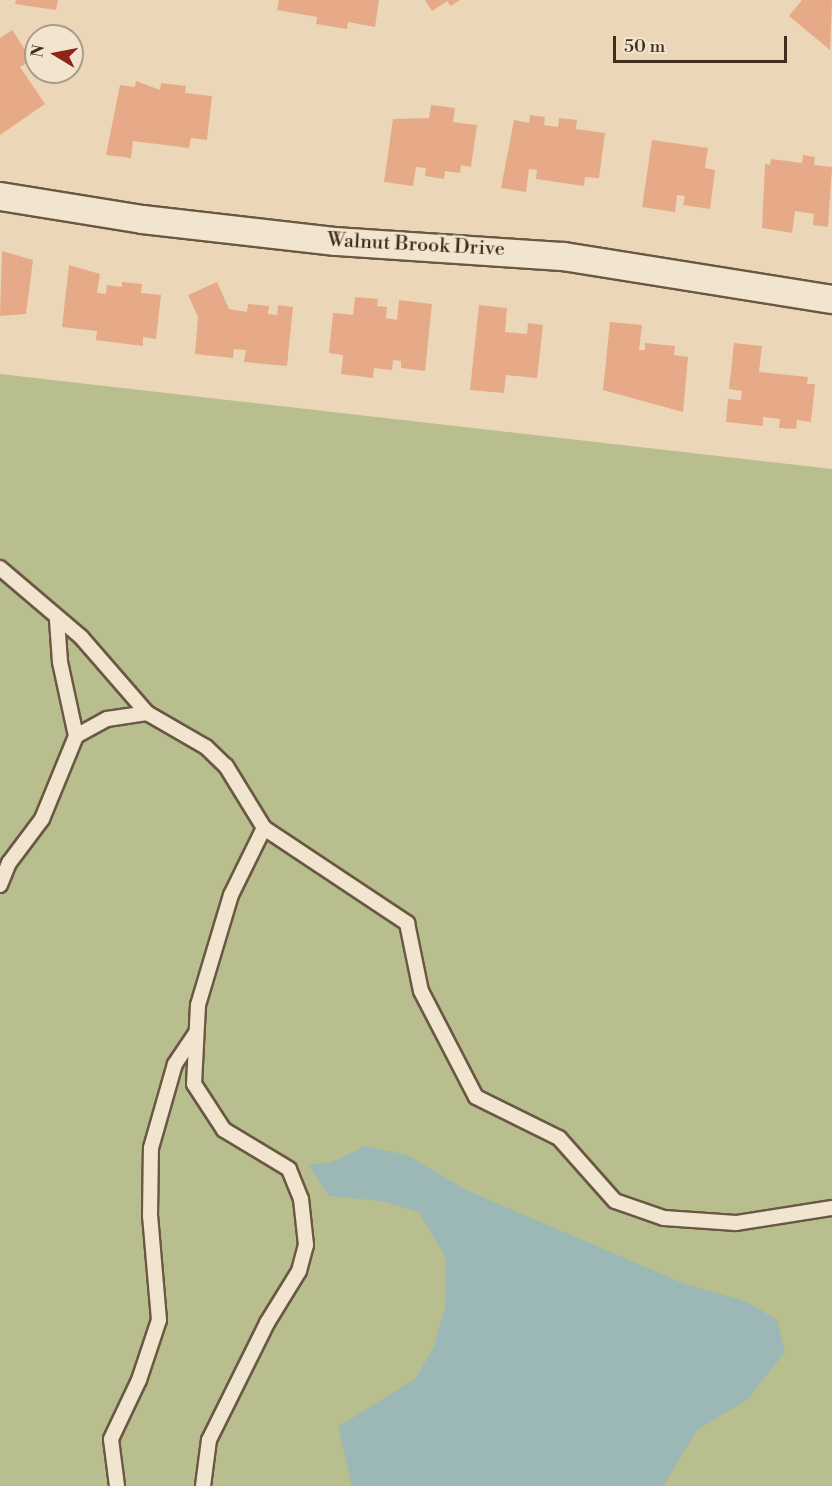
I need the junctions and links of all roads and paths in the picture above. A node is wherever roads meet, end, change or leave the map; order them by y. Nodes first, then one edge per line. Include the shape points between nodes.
1 (0, 196) edge
2 (832, 299) edge
3 (0, 568) edge
4 (57, 620) junction
5 (147, 712) junction
6 (76, 736) junction
7 (264, 828) junction
8 (0, 885) edge
9 (195, 1034) junction
10 (832, 1208) edge
11 (117, 1486) edge
12 (203, 1486) edge

1 - 2 street, Walnut Brook Drive via 142,219 326,240 563,256
3 - 4 lane
4 - 5 lane via 81,637
4 - 6 lane via 60,662
5 - 6 lane via 107,719
5 - 7 lane via 206,747 226,766
6 - 8 lane via 42,819 9,863
7 - 9 lane via 231,895 198,1005
7 - 10 lane via 407,923 421,991 476,1097 559,1138 615,1201 664,1218 702,1223 736,1223
9 - 11 lane via 175,1064 151,1148 150,1216 159,1320 139,1380 111,1439
9 - 12 lane via 194,1084 224,1130 289,1169 301,1199 306,1245 299,1271 267,1323 209,1440

